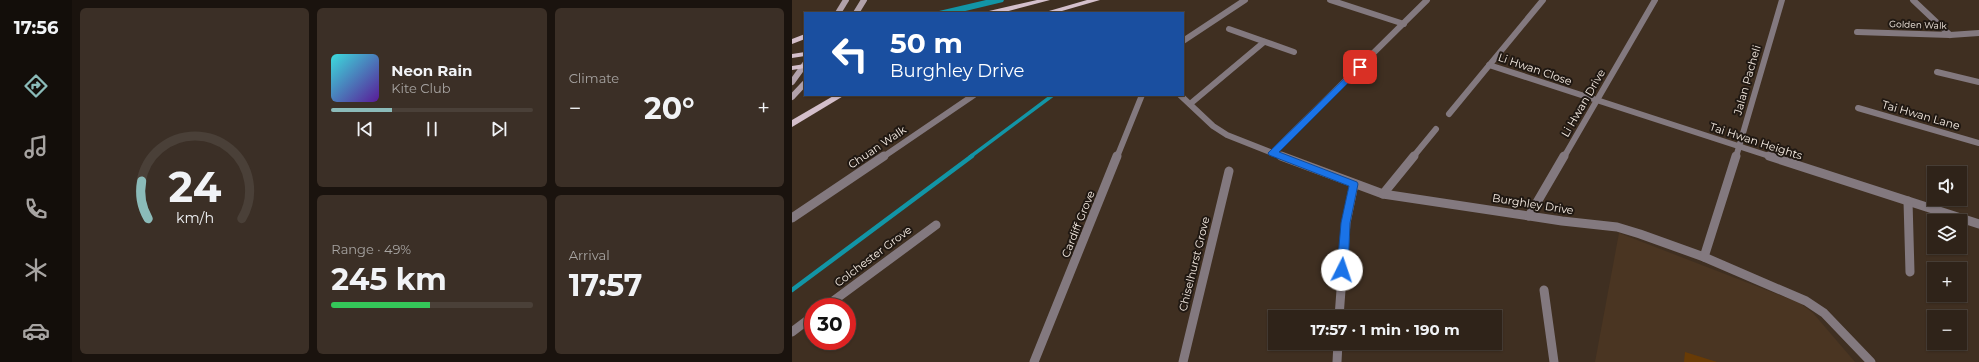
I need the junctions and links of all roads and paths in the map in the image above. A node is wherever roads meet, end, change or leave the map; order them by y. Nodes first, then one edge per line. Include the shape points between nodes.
1 (846, 0) edge
2 (864, 0) edge
3 (1046, 0) edge
4 (1096, 0) edge
5 (1245, 0) edge
6 (1330, 0) edge
7 (1427, 0) edge
8 (1543, 0) edge
9 (1655, 0) edge
10 (1782, 0) edge
11 (1913, 0) edge
12 (839, 12) edge
13 (857, 12) edge
14 (996, 12) edge
15 (1050, 12) edge
16 (1404, 24) junction
17 (1228, 29) dead end
18 (1857, 32) dead end
19 (1979, 32) edge
20 (1950, 35) junction
21 (804, 36) edge
22 (1184, 40) edge
23 (792, 42) edge
24 (1264, 42) junction
25 (1294, 52) dead end
26 (804, 54) edge
27 (792, 56) edge
28 (1489, 65) junction
29 (804, 66) edge
30 (804, 67) edge
31 (792, 68) edge
32 (1937, 72) dead end
33 (792, 82) edge
34 (1979, 82) edge
35 (804, 83) edge
36 (839, 96) edge
37 (973, 96) edge
38 (1142, 96) edge
39 (1181, 96) edge
40 (792, 97) edge
41 (1596, 101) junction
42 (1190, 104) junction
43 (1858, 108) dead end
44 (1449, 114) dead end
45 (792, 124) edge
46 (1436, 129) dead end
47 (1979, 142) edge
48 (1740, 147) junction
49 (1272, 153) junction
50 (1229, 171) dead end
51 (1354, 184) junction
52 (1383, 194) junction
53 (1908, 201) junction
54 (1529, 216) junction
55 (792, 218) edge
56 (1979, 224) edge
57 (936, 225) dead end
58 (1704, 257) junction
59 (1910, 272) dead end
60 (1544, 290) dead end
61 (837, 298) edge
62 (1340, 310) edge
63 (804, 323) edge
64 (792, 332) edge
65 (1337, 350) edge
66 (1034, 362) edge
67 (1183, 362) edge
68 (1336, 362) edge
69 (1554, 362) edge
70 (1871, 362) edge

1 - 12 main road
2 - 13 main road
3 - 14 main road
4 - 15 main road
5 - 22 street
6 - 16 street
7 - 16 street
8 - 28 street, Li Hwan Close
9 - 41 street, Li Hwan Drive
10 - 48 street, Jalan Pacheli via 1752,97
11 - 20 street
16 - 49 street
17 - 24 street
18 - 20 street, Golden Walk
19 - 20 street, Golden Walk
21 - 23 main road
24 - 25 street
24 - 42 street
26 - 27 main road
28 - 41 street, Li Hwan Close
28 - 44 street, Li Hwan Close
29 - 31 main road
30 - 33 main road
32 - 34 street
35 - 40 main road
36 - 45 main road
37 - 55 street, Chuan Walk
38 - 66 street, Cardiff Grove
39 - 42 street, Burghley Drive
41 - 48 street, Tai Hwan Heights
41 - 54 street, Li Hwan Drive
42 - 49 street, Burghley Drive via 1219,131
43 - 47 street, Tai Hwan Lane
46 - 52 street
48 - 53 street, Tai Hwan Heights
48 - 58 street, Jalan Pacheli
49 - 51 street, Burghley Drive
50 - 67 street, Chiselhurst Grove
51 - 52 street, Burghley Drive
51 - 62 street via 1346,223
52 - 54 street, Burghley Drive
53 - 56 street, Tai Hwan Heights
53 - 59 street
54 - 58 street, Burghley Drive via 1617,227
57 - 61 street, Colchester Grove
58 - 70 street, Burghley Drive via 1815,306 1843,331
60 - 69 street
63 - 64 street
65 - 68 street

